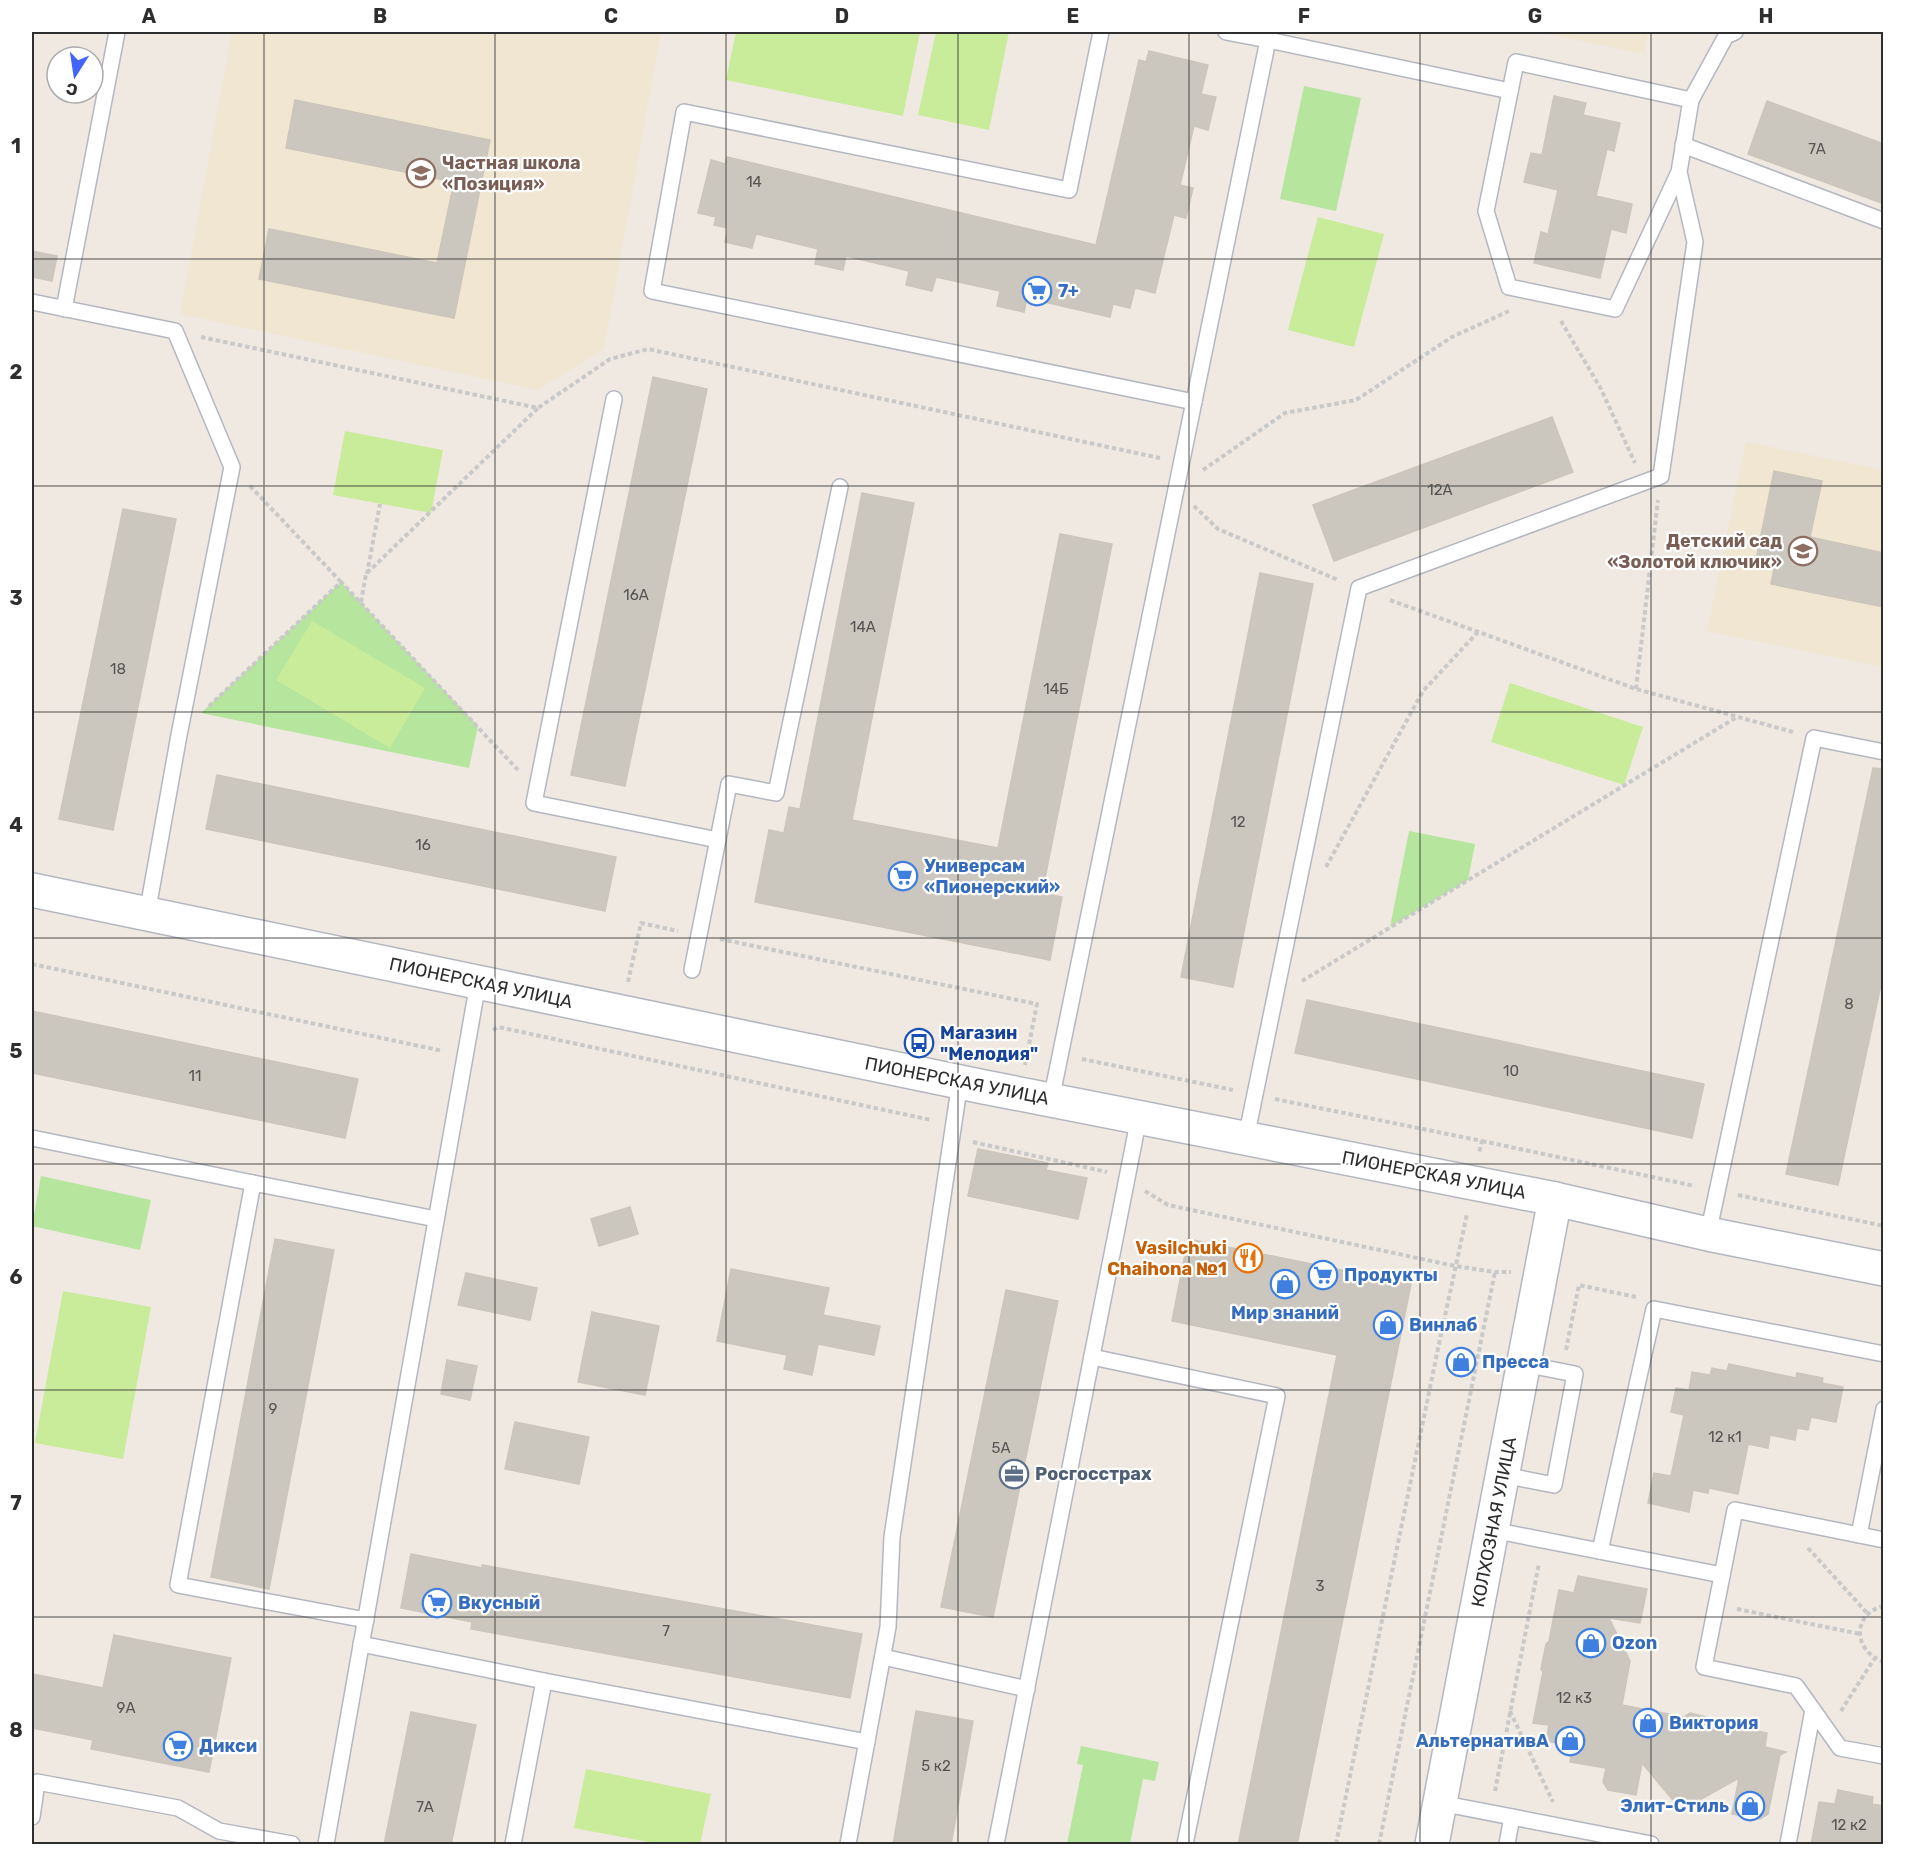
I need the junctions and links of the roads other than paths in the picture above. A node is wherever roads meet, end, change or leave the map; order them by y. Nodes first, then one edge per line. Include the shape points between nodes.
1 (117, 32) edge
2 (1101, 32) edge
3 (1226, 32) edge
4 (1735, 32) edge
5 (1268, 40) junction
6 (1510, 91) junction
7 (1691, 100) junction
8 (1683, 145) junction
9 (1679, 172) junction
10 (1884, 221) edge
11 (32, 302) edge
12 (64, 309) junction
13 (614, 399) dead end
14 (1194, 402) junction
15 (840, 487) dead end
16 (1884, 752) edge
17 (718, 840) junction
18 (32, 890) edge
19 (147, 914) junction
20 (692, 970) dead end
21 (478, 983) junction
22 (960, 1082) junction
23 (1051, 1100) junction
24 (1139, 1117) junction
25 (32, 1138) edge
26 (1246, 1138) junction
27 (253, 1183) junction
28 (1555, 1199) junction
29 (436, 1219) junction
30 (1708, 1234) junction
31 (1884, 1269) edge
32 (1884, 1354) edge
33 (1092, 1357) junction
34 (1524, 1364) junction
35 (1884, 1409) edge
36 (1503, 1475) junction
37 (1492, 1530) junction
38 (1858, 1535) junction
39 (1884, 1540) edge
40 (1600, 1551) junction
41 (1722, 1575) junction
42 (366, 1620) junction
43 (362, 1644) junction
44 (883, 1657) junction
45 (544, 1681) junction
46 (1027, 1689) junction
47 (1813, 1710) junction
48 (867, 1742) junction
49 (1884, 1756) edge
50 (34, 1782) edge
51 (1440, 1803) junction
52 (32, 1817) edge
53 (1512, 1817) junction
54 (1599, 1839) edge
55 (292, 1845) edge
56 (326, 1845) edge
57 (513, 1845) edge
58 (848, 1845) edge
59 (996, 1845) edge
60 (1185, 1845) edge
61 (1432, 1845) edge
62 (1507, 1845) edge
63 (1651, 1845) edge
64 (1788, 1845) edge

1 - 12 lane
2 - 14 lane via 1069,190 684,112 652,291
3 - 5 lane
4 - 7 lane via 1726,36
5 - 6 lane
5 - 14 lane
6 - 7 lane via 1516,62
6 - 9 lane via 1486,211 1509,287 1615,309
7 - 8 lane
8 - 9 lane
8 - 10 lane
9 - 26 lane via 1695,242 1661,476 1359,588
11 - 12 lane
12 - 19 lane via 175,331 232,467
13 - 17 lane via 534,803
14 - 23 lane
15 - 17 lane via 776,793 729,784
16 - 30 lane via 1814,738
17 - 20 lane
18 - 19 street, ПИОНЕРСКАЯ УЛИЦА
19 - 21 street, ПИОНЕРСКАЯ УЛИЦА
21 - 22 street, ПИОНЕРСКАЯ УЛИЦА
21 - 29 lane
22 - 23 street, ПИОНЕРСКАЯ УЛИЦА
22 - 44 lane via 892,1537
23 - 24 street, ПИОНЕРСКАЯ УЛИЦА
24 - 26 street, ПИОНЕРСКАЯ УЛИЦА
24 - 33 lane
25 - 27 lane
26 - 28 street, ПИОНЕРСКАЯ УЛИЦА
27 - 29 lane
27 - 42 lane via 178,1585
28 - 30 street, ПИОНЕРСКАЯ УЛИЦА
28 - 34 street, КОЛХОЗНАЯ УЛИЦА
29 - 42 lane
30 - 31 street, ПИОНЕРСКАЯ УЛИЦА
32 - 40 lane via 1654,1309
33 - 46 lane
33 - 60 lane via 1277,1396
34 - 36 street, КОЛХОЗНАЯ УЛИЦА
34 - 36 lane via 1575,1374 1554,1485
35 - 38 lane
36 - 37 street, КОЛХОЗНАЯ УЛИЦА
37 - 40 lane
37 - 51 street, КОЛХОЗНАЯ УЛИЦА
38 - 39 lane
38 - 41 lane via 1735,1510
40 - 41 lane
41 - 47 lane via 1704,1667 1796,1686
42 - 43 lane
43 - 45 lane
43 - 56 lane
44 - 46 lane
44 - 48 lane
45 - 48 lane
45 - 57 lane
46 - 59 lane
47 - 49 lane via 1840,1748
47 - 64 lane
48 - 58 lane
50 - 52 lane
50 - 55 lane via 178,1808 219,1831
51 - 53 lane
51 - 61 street, КОЛХОЗНАЯ УЛИЦА
53 - 54 lane via 1564,1827
53 - 62 lane
54 - 63 lane

